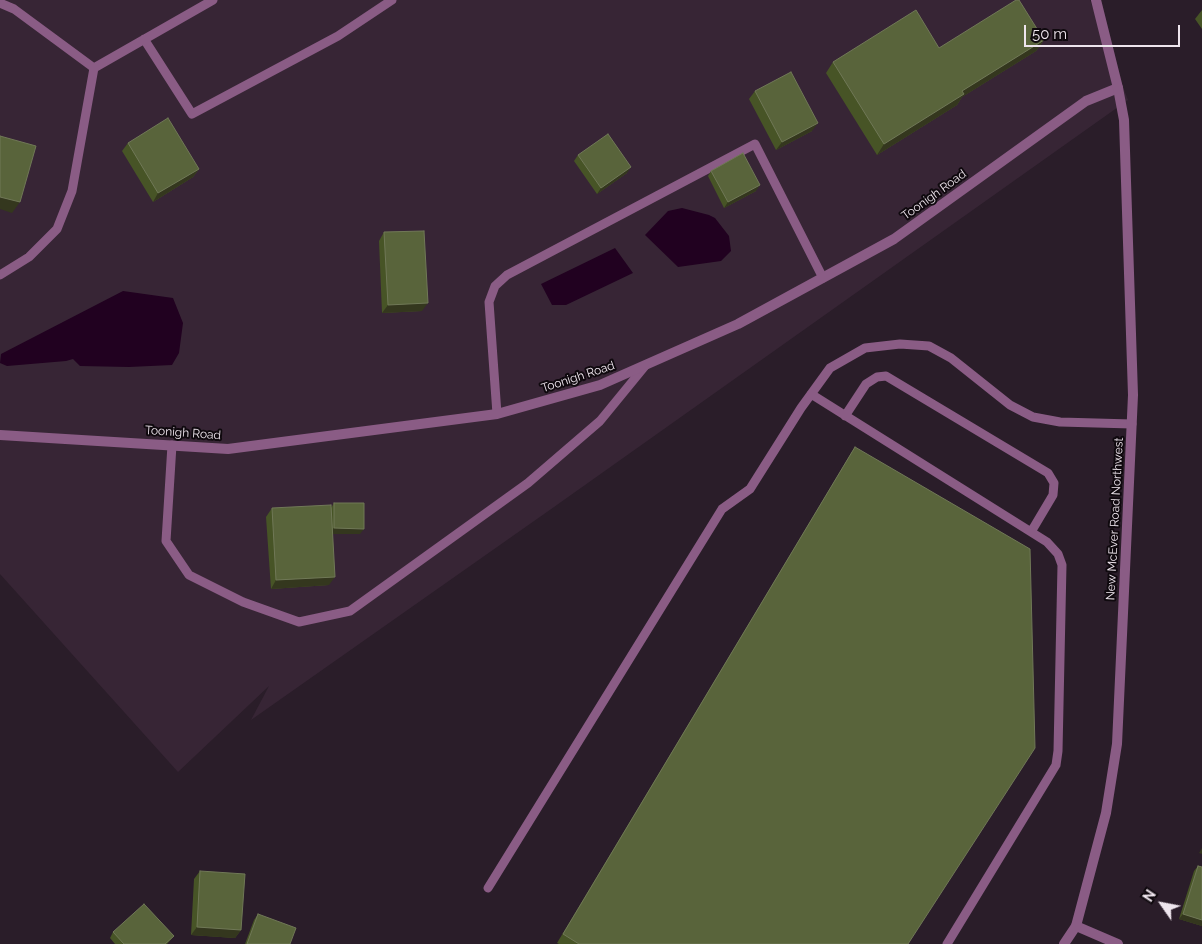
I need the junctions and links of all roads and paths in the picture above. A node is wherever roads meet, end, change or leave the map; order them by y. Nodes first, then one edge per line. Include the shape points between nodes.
1 (213, 0) edge
2 (392, 0) edge
3 (1096, 0) edge
4 (0, 3) edge
5 (144, 39) junction
6 (94, 68) junction
7 (1118, 88) junction
8 (0, 274) edge
9 (823, 278) junction
10 (645, 365) junction
11 (811, 394) junction
12 (497, 414) junction
13 (846, 416) junction
14 (1132, 424) junction
15 (0, 435) edge
16 (172, 445) junction
17 (1031, 532) junction
18 (488, 888) dead end
19 (1076, 926) junction
20 (947, 944) edge
21 (1064, 944) edge
22 (1118, 944) edge

1 - 5 lane
2 - 5 lane via 338,36 192,114
3 - 7 street, New McEver Road Northwest
4 - 6 lane
5 - 6 lane
6 - 8 lane via 72,191 57,229 30,257
7 - 9 street, Toonigh Road via 1086,101 894,239
7 - 14 street, New McEver Road Northwest via 1124,120
9 - 10 street, Toonigh Road via 738,324
9 - 12 lane via 755,144 507,275 495,286 489,302
10 - 12 street, Toonigh Road via 600,385
10 - 16 lane via 600,421 528,483 350,611 299,622 243,602 189,575 166,541
11 - 13 lane
11 - 14 lane via 830,368 865,348 900,344 929,346 1033,417 1060,422
11 - 18 lane via 750,490 722,509
12 - 16 street, Toonigh Road via 228,448
13 - 17 lane
13 - 17 lane via 866,384 886,376 1048,473 1054,483 1053,495
14 - 19 street, New McEver Road Northwest via 1117,744 1106,813
15 - 16 street, Toonigh Road
17 - 20 lane via 1047,542 1058,554 1062,565 1056,765
19 - 21 street, New McEver Road Northwest
19 - 22 street

